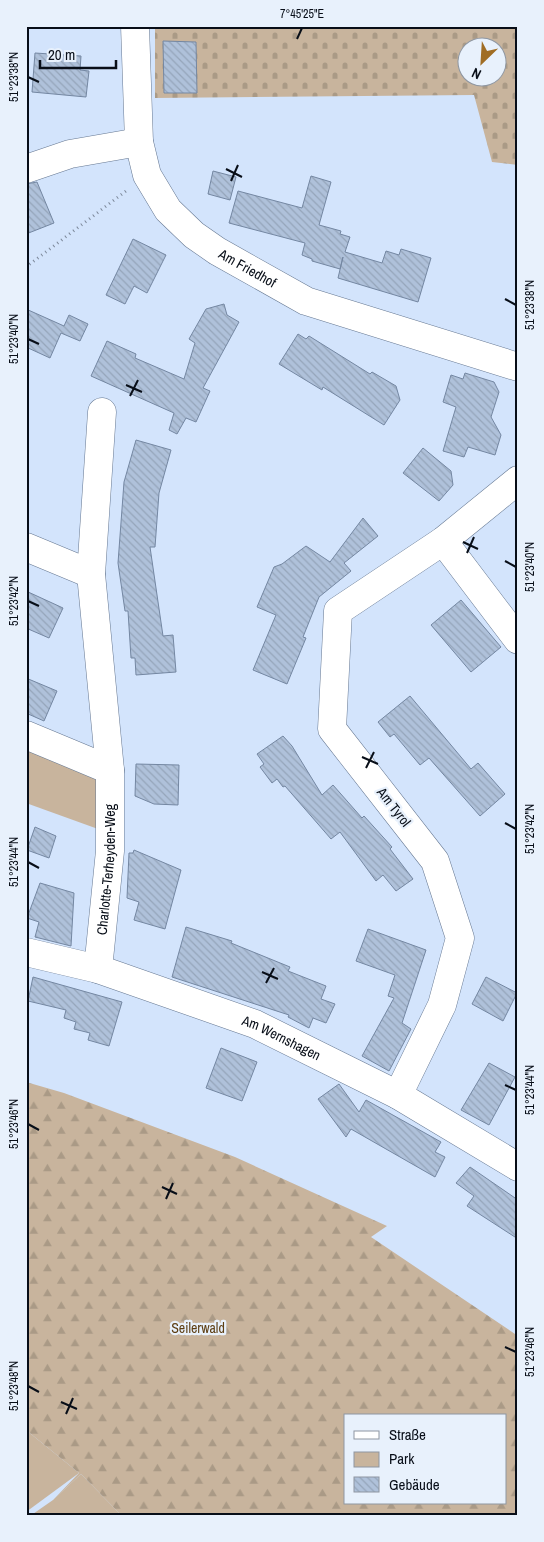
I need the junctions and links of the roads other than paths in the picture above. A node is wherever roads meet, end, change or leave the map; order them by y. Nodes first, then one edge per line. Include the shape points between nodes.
1 (135, 26) edge
2 (139, 142) junction
3 (26, 169) edge
4 (518, 367) edge
5 (102, 412) dead end
6 (518, 480) edge
7 (443, 541) junction
8 (26, 548) edge
9 (91, 574) junction
10 (518, 640) edge
11 (26, 735) edge
12 (110, 770) junction
13 (26, 952) edge
14 (98, 969) junction
15 (398, 1095) junction
16 (518, 1167) edge

1 - 2 street, Am Friedhof
2 - 3 street via 70,154
2 - 4 street, Am Friedhof via 147,175 168,210 217,252 306,302
5 - 9 street, Charlotte-Terheyden-Weg
6 - 7 street, Am Tyrol
7 - 10 street
7 - 15 street, Am Tyrol via 338,611 332,728 435,860 460,938 442,1005
8 - 9 street
9 - 12 street, Charlotte-Terheyden-Weg
11 - 12 street
12 - 14 street, Charlotte-Terheyden-Weg via 110,851
13 - 14 street, Am Wernshagen
14 - 15 street, Am Wernshagen via 255,1024
15 - 16 street, Am Wernshagen

